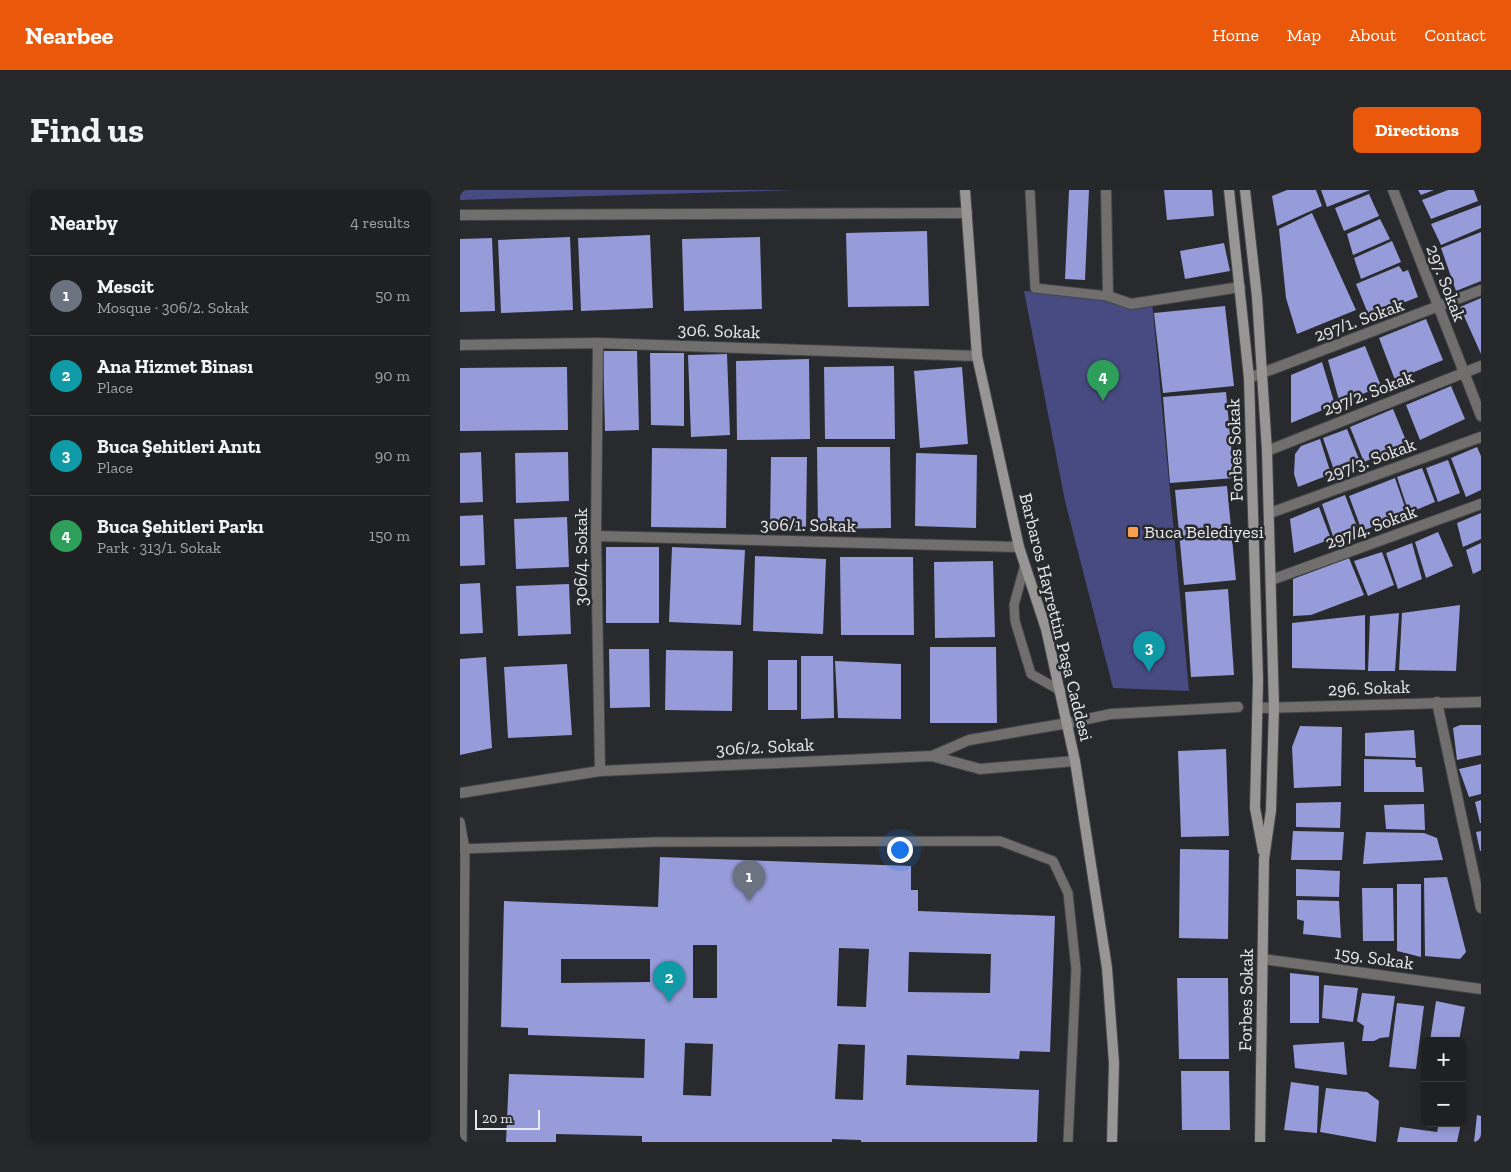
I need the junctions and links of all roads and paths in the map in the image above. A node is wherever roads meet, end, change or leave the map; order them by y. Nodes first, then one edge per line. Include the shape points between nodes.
1 (965, 190) edge
2 (1106, 190) edge
3 (1229, 190) edge
4 (1245, 190) edge
5 (1392, 190) edge
6 (1030, 192) dead end
7 (967, 213) junction
8 (460, 215) edge
9 (1240, 287) junction
10 (1481, 290) edge
11 (1108, 296) junction
12 (1439, 308) junction
13 (598, 343) junction
14 (460, 345) edge
15 (977, 356) junction
16 (1481, 366) edge
17 (1464, 373) junction
18 (1261, 374) junction
19 (1248, 378) junction
20 (1481, 416) edge
21 (1481, 437) edge
22 (1267, 451) junction
23 (1481, 504) edge
24 (1270, 513) junction
25 (596, 536) junction
26 (1019, 546) junction
27 (1024, 568) junction
28 (1272, 580) junction
29 (1061, 691) junction
30 (1437, 702) junction
31 (1481, 702) edge
32 (1238, 707) dead end
33 (1258, 708) junction
34 (1274, 708) junction
35 (1068, 723) junction
36 (932, 756) junction
37 (1075, 761) junction
38 (600, 771) junction
39 (460, 793) edge
40 (460, 822) edge
41 (462, 849) edge
42 (1264, 859) junction
43 (1481, 908) edge
44 (462, 944) edge
45 (1263, 959) junction
46 (1481, 989) edge
47 (462, 1142) edge
48 (1068, 1142) edge
49 (1112, 1142) edge
50 (1260, 1142) edge

1 - 7 main road, Barbaros Hayrettin Paşa Caddesi
2 - 11 street
3 - 9 main road, Forbes Sokak
4 - 18 main road, Forbes Sokak via 1257,296
5 - 12 street, 297. Sokak
6 - 11 lane via 1035,288
7 - 8 street
7 - 15 main road, Barbaros Hayrettin Paşa Caddesi
9 - 11 street via 1131,304
9 - 19 main road, Forbes Sokak
10 - 12 street, 297/1. Sokak
12 - 17 street, 297. Sokak
12 - 18 street, 297/1. Sokak
13 - 14 street, 306. Sokak
13 - 15 street, 306. Sokak
13 - 25 street, 306/4. Sokak
15 - 26 main road, Barbaros Hayrettin Paşa Caddesi
16 - 17 street, 297/2. Sokak
17 - 20 street, 297. Sokak
17 - 22 street, 297/2. Sokak
18 - 19 street, 297/1. Sokak
18 - 22 main road, Forbes Sokak
19 - 33 main road, Forbes Sokak
21 - 24 street, 297/3. Sokak
22 - 24 main road, Forbes Sokak
23 - 28 street, 297/4. Sokak
24 - 28 main road, Forbes Sokak
25 - 26 street, 306/1. Sokak
25 - 38 street, 306/4. Sokak
26 - 27 main road, Barbaros Hayrettin Paşa Caddesi
27 - 29 main road, Barbaros Hayrettin Paşa Caddesi via 1046,630
27 - 29 lane via 1014,605 1015,621 1031,674
28 - 34 main road, Forbes Sokak
29 - 35 main road, Barbaros Hayrettin Paşa Caddesi
30 - 31 street, 296. Sokak
30 - 34 street, 296. Sokak
30 - 43 street
32 - 35 street, 306/2. Sokak via 1111,714
33 - 34 street, 296. Sokak
33 - 42 main road, Forbes Sokak via 1255,808
34 - 42 main road, Forbes Sokak via 1271,810
35 - 36 street, 306/2. Sokak via 970,740
35 - 37 main road, Barbaros Hayrettin Paşa Caddesi
36 - 37 street via 980,769
36 - 38 street, 306/2. Sokak
37 - 49 main road, Barbaros Hayrettin Paşa Caddesi via 1107,968 1114,1063
38 - 39 street, 306/2. Sokak
40 - 41 lane
41 - 44 lane
41 - 48 lane via 654,842 1000,841 1053,861 1068,893 1076,969
42 - 45 main road, Forbes Sokak
44 - 47 lane
45 - 46 street, 159. Sokak
45 - 50 main road, Forbes Sokak

